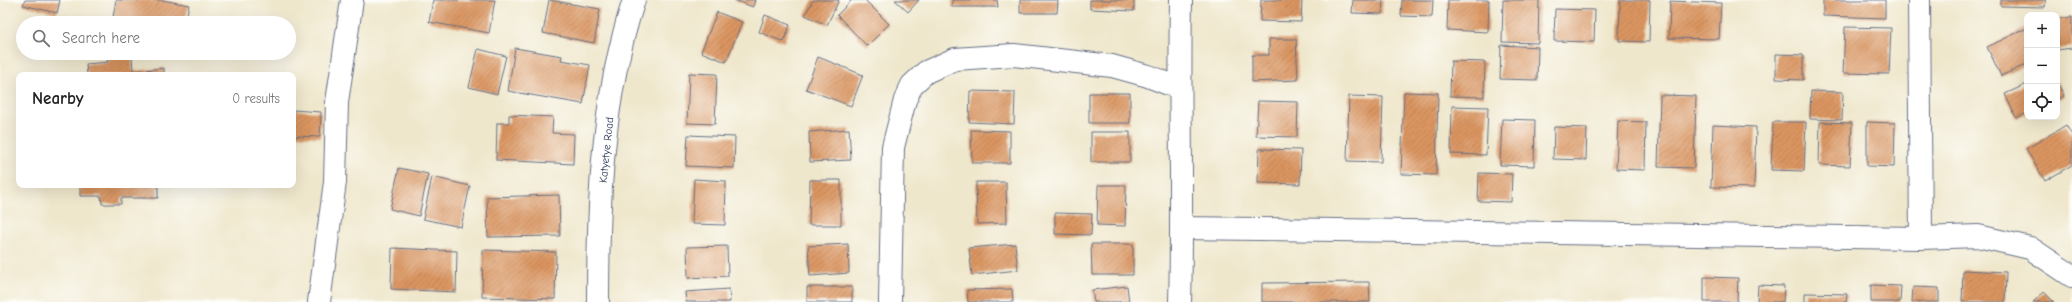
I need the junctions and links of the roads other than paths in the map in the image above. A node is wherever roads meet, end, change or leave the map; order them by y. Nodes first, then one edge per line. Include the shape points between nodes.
1 (352, 0) edge
2 (634, 0) edge
3 (1181, 0) edge
4 (1919, 0) edge
5 (1179, 88) junction
6 (1182, 228) junction
7 (1921, 238) junction
8 (2072, 276) edge
9 (319, 302) edge
10 (598, 302) edge
11 (890, 302) edge
12 (1180, 302) edge

1 - 9 street via 337,102 335,182
2 - 10 street, Katyetye Road via 615,73 607,131 598,220
3 - 5 street
4 - 7 street
5 - 6 street
5 - 11 street via 1112,66 1014,55 955,59 926,72 912,85 905,100 893,147
6 - 7 street
6 - 12 street
7 - 8 street via 1978,236 2030,248

